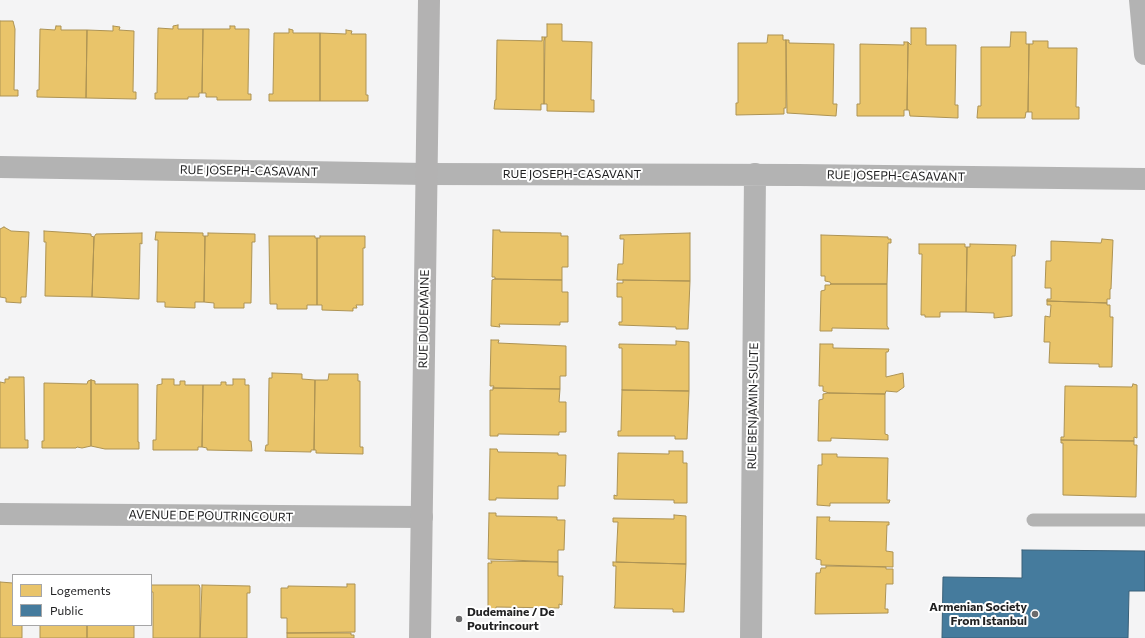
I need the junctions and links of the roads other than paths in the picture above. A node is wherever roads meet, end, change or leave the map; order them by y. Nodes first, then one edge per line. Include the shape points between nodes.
1 (429, 0) edge
2 (1140, 0) edge
3 (1145, 54) edge
4 (0, 167) edge
5 (426, 174) junction
6 (755, 174) junction
7 (1145, 179) edge
8 (0, 514) edge
9 (422, 517) junction
10 (1033, 520) dead end
11 (1145, 520) edge
12 (420, 638) edge
13 (751, 638) edge

1 - 5 street, RUE DUDEMAINE
2 - 3 street
4 - 5 street, RUE JOSEPH-CASAVANT
5 - 6 street, RUE JOSEPH-CASAVANT
5 - 9 street, RUE DUDEMAINE
6 - 7 street, RUE JOSEPH-CASAVANT
6 - 13 street, RUE BENJAMIN-SULTE
8 - 9 street, AVENUE DE POUTRINCOURT
9 - 12 street, RUE DUDEMAINE
10 - 11 lane

